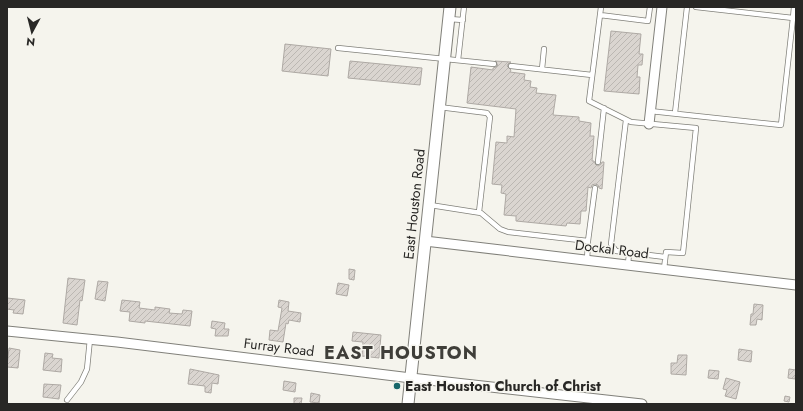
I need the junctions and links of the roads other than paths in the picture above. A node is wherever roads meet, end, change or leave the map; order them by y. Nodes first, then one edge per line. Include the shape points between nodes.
1 (450, 7) edge
2 (464, 7) edge
3 (601, 7) edge
4 (650, 7) edge
5 (662, 7) edge
6 (687, 7) edge
7 (696, 7) edge
8 (794, 7) edge
9 (600, 15) junction
10 (449, 18) junction
11 (793, 18) junction
12 (463, 20) junction
13 (338, 48) dead end
14 (544, 49) dead end
15 (445, 58) junction
16 (458, 60) junction
17 (494, 64) dead end
18 (511, 66) dead end
19 (542, 69) junction
20 (592, 75) junction
21 (439, 107) junction
22 (604, 108) junction
23 (650, 111) junction
24 (675, 113) junction
25 (626, 120) junction
26 (649, 124) junction
27 (598, 162) dead end
28 (594, 188) dead end
29 (428, 205) junction
30 (479, 212) junction
31 (425, 240) junction
32 (588, 241) junction
33 (629, 253) junction
34 (666, 257) junction
35 (587, 261) junction
36 (628, 265) junction
37 (664, 270) junction
38 (796, 285) edge
39 (7, 331) edge
40 (90, 339) junction
41 (411, 378) junction
42 (67, 400) dead end
43 (408, 404) edge
44 (642, 404) edge

1 - 10 street, East Houston Road
2 - 12 lane
3 - 9 lane
4 - 9 lane via 648,21
5 - 23 street
6 - 24 lane
7 - 11 lane
8 - 11 lane
9 - 20 lane
10 - 12 lane
10 - 15 street, East Houston Road
11 - 24 lane via 781,125
12 - 16 lane
13 - 15 lane
14 - 19 lane
15 - 16 lane
15 - 21 street, East Houston Road
16 - 17 lane
18 - 19 lane
19 - 20 lane
20 - 22 lane via 589,101
21 - 29 street, East Houston Road
21 - 30 lane via 487,113 490,117
22 - 25 lane
22 - 27 lane
23 - 24 lane
23 - 26 street
25 - 26 lane
25 - 33 lane via 611,244 616,251
26 - 34 lane via 696,128 683,254 666,252
28 - 32 lane
29 - 30 lane
29 - 31 street, East Houston Road
30 - 32 lane via 500,229 508,232
31 - 35 street, Dockal Road
31 - 41 street, East Houston Road
32 - 35 lane
33 - 34 lane
33 - 36 lane
34 - 37 lane
35 - 36 street, Dockal Road
36 - 37 street, Dockal Road
37 - 38 street, Dockal Road
39 - 40 street, Furray Road
40 - 41 street, Furray Road
40 - 42 lane via 87,369 81,382
41 - 43 street, East Houston Road
41 - 44 street, Furray Road

